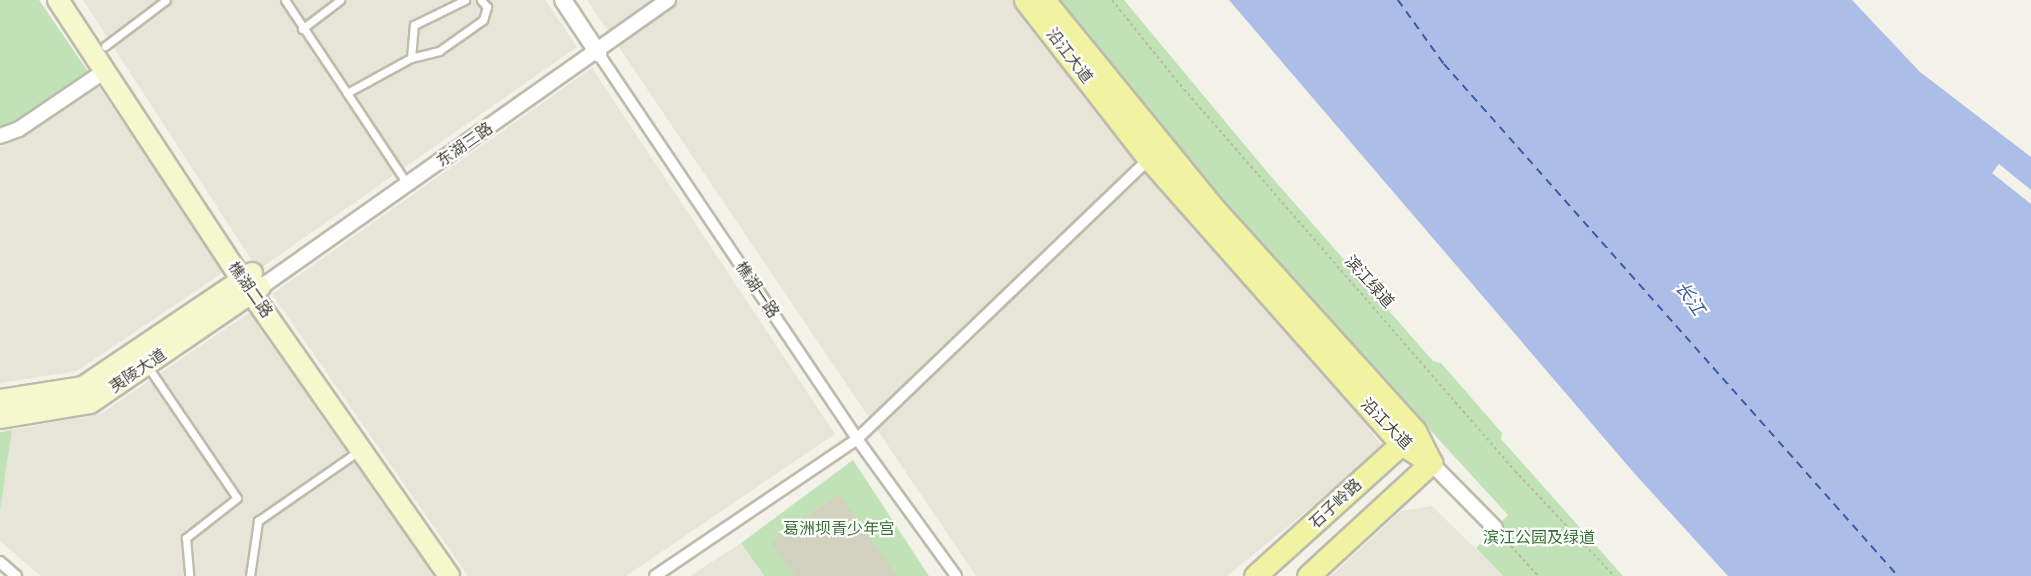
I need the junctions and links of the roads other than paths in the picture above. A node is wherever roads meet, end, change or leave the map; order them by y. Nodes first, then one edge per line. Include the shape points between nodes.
1 (58, 0) edge
2 (74, 0) edge
3 (166, 0) edge
4 (285, 0) edge
5 (340, 0) edge
6 (465, 0) edge
7 (481, 0) edge
8 (562, 0) edge
9 (668, 0) edge
10 (1025, 0) edge
11 (1044, 0) edge
12 (302, 29) junction
13 (105, 46) junction
14 (598, 53) junction
15 (411, 58) junction
16 (106, 70) junction
17 (347, 93) junction
18 (0, 136) edge
19 (1149, 159) junction
20 (408, 185) junction
21 (251, 283) junction
22 (146, 365) junction
23 (0, 400) edge
24 (0, 418) edge
25 (1408, 438) junction
26 (857, 439) junction
27 (362, 449) junction
28 (1431, 463) junction
29 (1495, 528) road end
30 (0, 562) edge
31 (16, 576) edge
32 (189, 576) edge
33 (250, 576) edge
34 (448, 576) edge
35 (460, 576) edge
36 (655, 576) edge
37 (956, 576) edge
38 (1255, 576) edge
39 (1308, 576) edge

1 - 16 main road, 樵湖二路
2 - 13 main road, 樵湖二路
3 - 13 lane
4 - 12 lane
5 - 12 lane
6 - 15 lane via 414,25
7 - 15 lane via 487,7 483,20 440,51
8 - 14 street, 樵湖一路
9 - 14 street, 东湖三路
10 - 19 main road, 沿江大道
11 - 25 main road, 沿江大道
12 - 17 lane
13 - 21 main road, 樵湖二路
14 - 20 street, 东湖三路
14 - 26 street, 樵湖一路
15 - 17 lane
16 - 18 street via 19,129
16 - 21 main road, 樵湖二路
17 - 20 lane
19 - 25 main road, 沿江大道
19 - 26 street
20 - 21 street, 东湖三路
21 - 22 main road, 夷陵大道
21 - 23 main road, 夷陵大道 via 83,387
21 - 27 main road, 樵湖二路
21 - 35 main road, 樵湖二路
22 - 24 main road, 夷陵大道 via 90,403
22 - 32 lane via 237,498 186,538
25 - 28 main road, 沿江大道
25 - 38 main road, 石子岭路
26 - 36 street
26 - 37 street, 樵湖一路
27 - 33 lane via 258,521
27 - 34 main road, 樵湖二路
28 - 29 street
28 - 39 main road, 石子岭路
30 - 31 street

